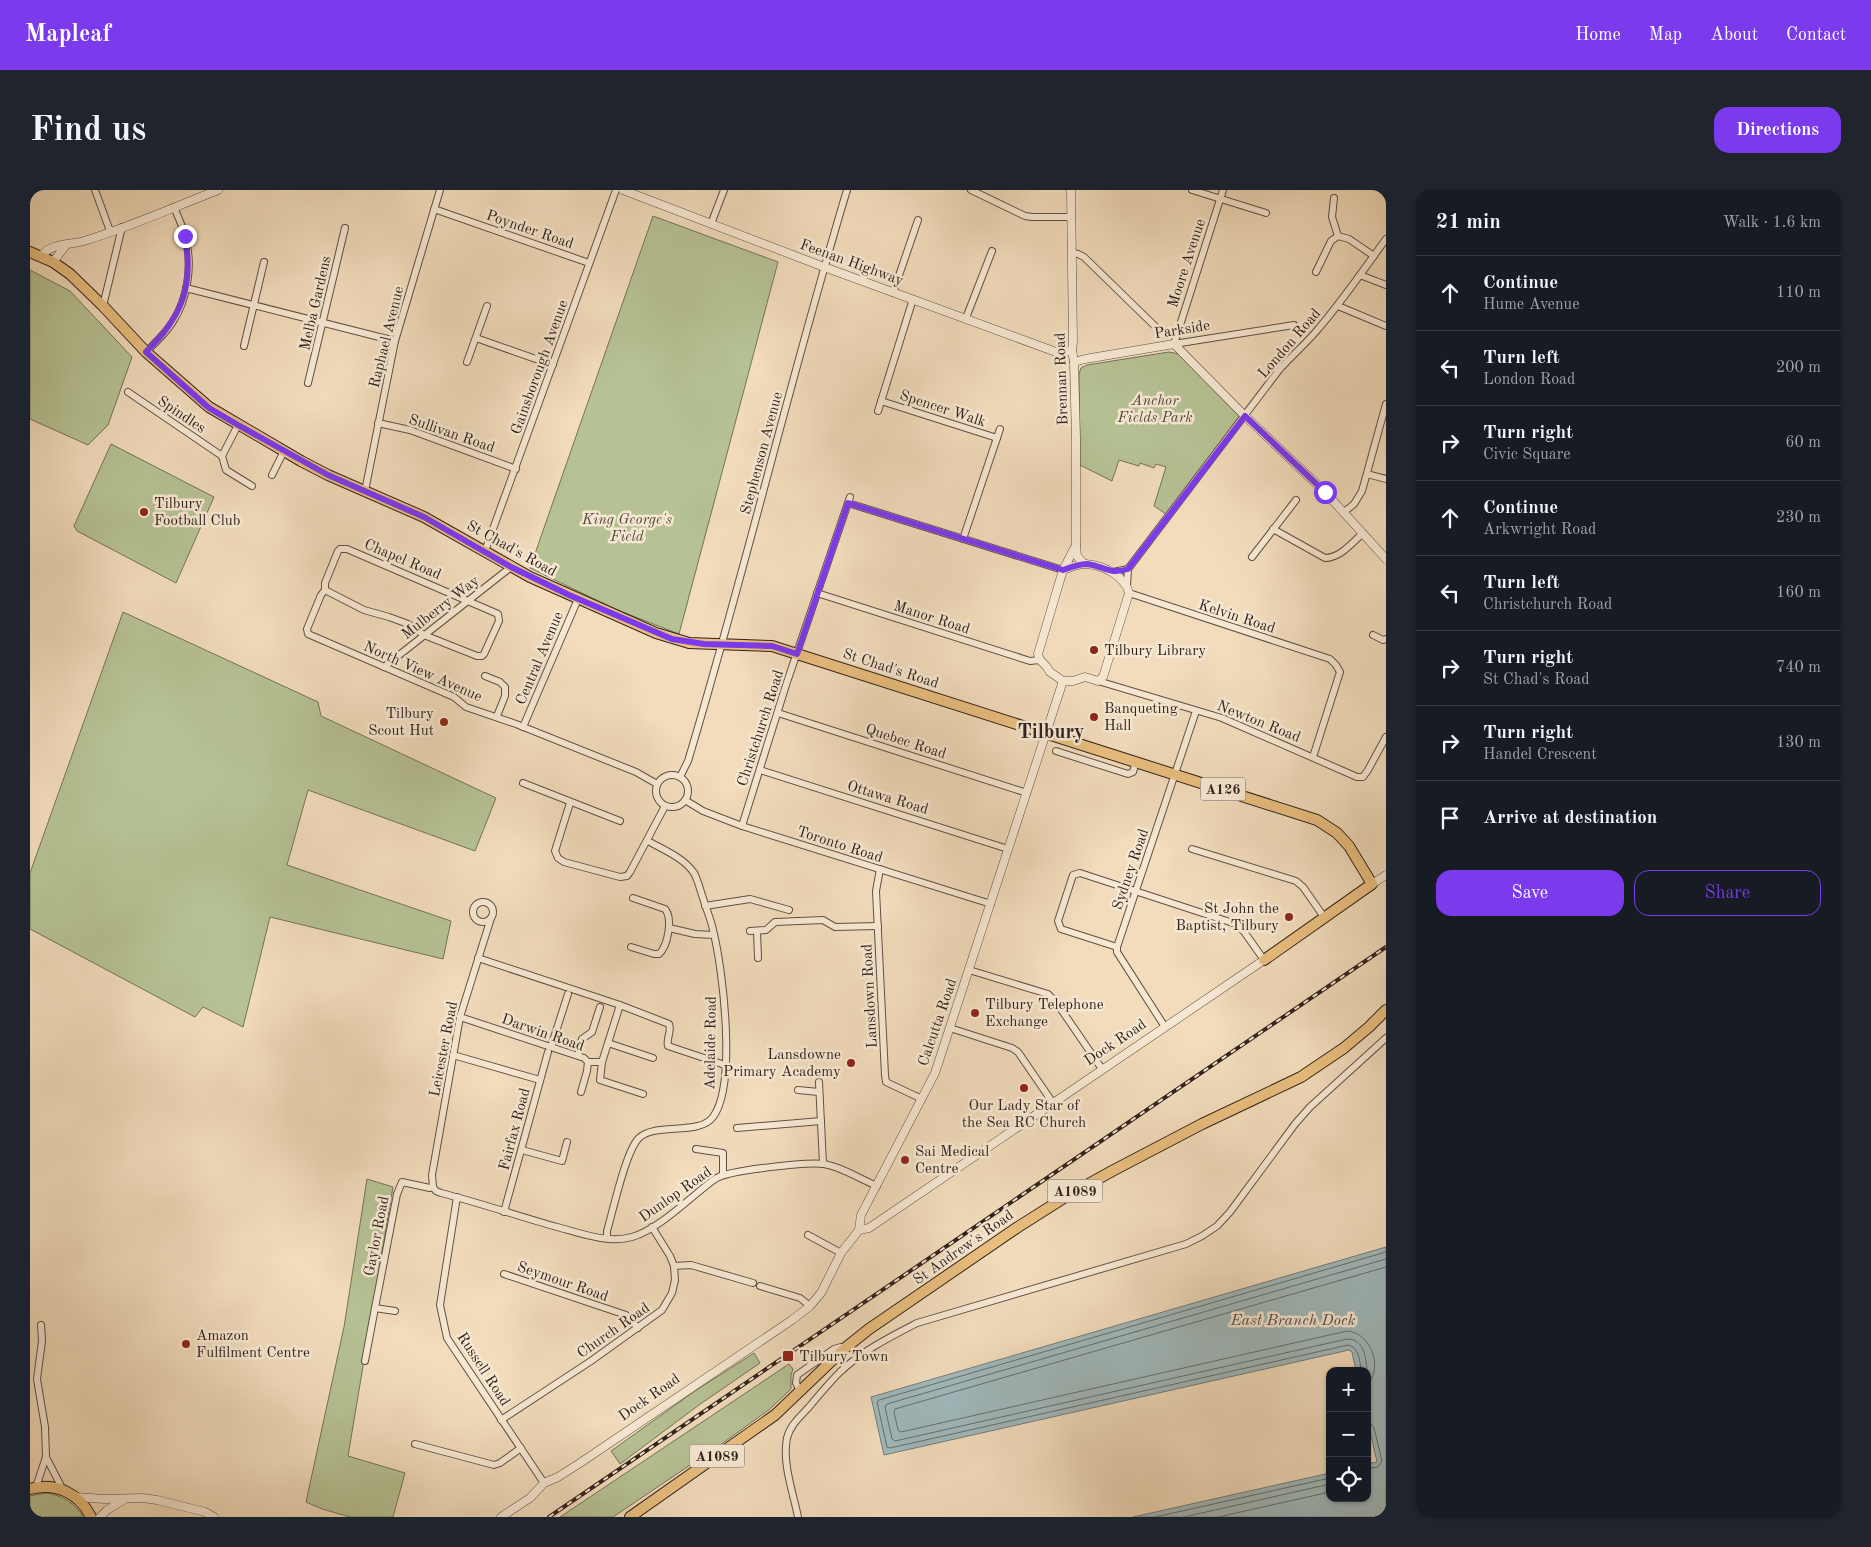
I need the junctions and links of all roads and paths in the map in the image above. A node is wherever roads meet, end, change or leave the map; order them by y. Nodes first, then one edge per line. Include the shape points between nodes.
1 (95, 190) edge
2 (218, 190) edge
3 (440, 190) edge
4 (616, 190) edge
5 (623, 190) edge
6 (724, 190) edge
7 (847, 190) edge
8 (971, 190) edge
9 (1072, 190) edge
10 (1192, 190) edge
11 (1224, 190) edge
12 (1334, 198) dead end
13 (1220, 199) junction
14 (174, 207) junction
15 (434, 209) junction
16 (1266, 213) dead end
17 (1072, 217) junction
18 (918, 220) dead end
19 (711, 224) junction
20 (122, 227) junction
21 (345, 228) dead end
22 (110, 231) junction
23 (1338, 236) junction
24 (1386, 239) edge
25 (66, 245) junction
26 (992, 251) dead end
27 (30, 252) edge
28 (1073, 253) junction
29 (41, 256) junction
30 (1374, 256) junction
31 (54, 262) junction
32 (264, 262) dead end
33 (589, 264) junction
34 (824, 267) junction
35 (1316, 272) dead end
36 (1360, 275) junction
37 (1386, 285) edge
38 (186, 288) junction
39 (893, 293) junction
40 (913, 299) junction
41 (254, 305) junction
42 (103, 306) junction
43 (487, 306) dead end
44 (1338, 306) junction
45 (966, 318) junction
46 (323, 322) junction
47 (1294, 325) dead end
48 (1386, 326) edge
49 (1163, 334) dead end
50 (476, 338) junction
51 (395, 341) junction
52 (1174, 344) junction
53 (244, 346) dead end
54 (1072, 350) junction
55 (146, 352) junction
56 (467, 362) dead end
57 (1074, 362) junction
58 (552, 364) junction
59 (308, 383) dead end
60 (128, 392) dead end
61 (881, 401) junction
62 (1386, 407) edge
63 (878, 411) dead end
64 (1245, 416) junction
65 (378, 423) junction
66 (238, 425) junction
67 (1000, 429) dead end
68 (997, 438) junction
69 (284, 451) junction
70 (222, 456) junction
71 (516, 469) junction
72 (1367, 474) junction
73 (272, 475) dead end
74 (1386, 479) edge
75 (252, 486) dead end
76 (365, 492) junction
77 (1296, 500) dead end
78 (1344, 512) junction
79 (1273, 529) junction
80 (1363, 533) junction
81 (963, 539) junction
82 (1076, 545) junction
83 (485, 551) junction
84 (1252, 557) dead end
85 (1386, 559) edge
86 (1084, 564) junction
87 (511, 567) junction
88 (1128, 569) junction
89 (1063, 570) junction
90 (1113, 572) junction
91 (1128, 589) junction
92 (325, 590) junction
93 (818, 593) junction
94 (578, 599) junction
95 (469, 601) junction
96 (424, 635) junction
97 (1373, 635) dead end
98 (1386, 639) edge
99 (723, 645) junction
100 (797, 654) junction
101 (1040, 660) junction
102 (384, 667) junction
103 (485, 676) dead end
104 (1063, 681) junction
105 (1098, 681) junction
106 (1196, 711) junction
107 (778, 713) junction
108 (497, 716) junction
109 (523, 727) junction
110 (1046, 733) junction
111 (1386, 737) edge
112 (1056, 751) dead end
113 (1313, 757) junction
114 (1136, 762) junction
115 (760, 770) junction
116 (1174, 774) junction
117 (680, 777) junction
118 (523, 783) dead end
119 (657, 784) junction
120 (1027, 793) junction
121 (685, 800) junction
122 (570, 802) junction
123 (665, 806) junction
124 (620, 821) dead end
125 (742, 826) junction
126 (648, 841) junction
127 (1008, 849) junction
128 (1192, 849) dead end
129 (880, 869) junction
130 (1386, 875) edge
131 (1372, 884) junction
132 (1136, 892) junction
133 (633, 898) dead end
134 (991, 904) junction
135 (705, 906) junction
136 (789, 910) dead end
137 (1324, 917) junction
138 (491, 918) dead end
139 (878, 926) junction
140 (669, 928) junction
141 (714, 935) junction
142 (631, 947) dead end
143 (1117, 947) junction
144 (478, 958) junction
145 (758, 958) dead end
146 (1264, 960) junction
147 (969, 970) junction
148 (568, 994) dead end
149 (620, 1005) junction
150 (600, 1007) dead end
151 (1386, 1010) edge
152 (460, 1017) junction
153 (1165, 1027) junction
154 (950, 1028) junction
155 (1386, 1038) edge
156 (608, 1043) junction
157 (550, 1049) junction
158 (454, 1055) junction
159 (578, 1056) junction
160 (654, 1058) dead end
161 (588, 1062) junction
162 (602, 1062) junction
163 (725, 1064) junction
164 (1102, 1069) junction
165 (540, 1080) junction
166 (819, 1082) dead end
167 (798, 1090) dead end
168 (581, 1092) dead end
169 (819, 1092) junction
170 (643, 1094) dead end
171 (922, 1099) junction
172 (1053, 1103) junction
173 (821, 1121) junction
174 (737, 1128) dead end
175 (567, 1142) dead end
176 (696, 1149) dead end
177 (522, 1150) junction
178 (823, 1164) junction
179 (723, 1176) junction
180 (877, 1186) junction
181 (433, 1187) junction
182 (457, 1197) junction
183 (504, 1212) junction
184 (652, 1227) junction
185 (859, 1230) junction
186 (808, 1235) dead end
187 (607, 1238) junction
188 (841, 1253) junction
189 (674, 1266) junction
190 (504, 1274) dead end
191 (812, 1304) junction
192 (375, 1308) junction
193 (395, 1312) dead end
194 (41, 1325) dead end
195 (638, 1328) junction
196 (365, 1361) dead end
197 (501, 1420) junction
198 (415, 1444) dead end
199 (521, 1448) junction
200 (46, 1457) junction
201 (544, 1483) junction
202 (33, 1488) edge
203 (63, 1490) junction
204 (76, 1497) junction
205 (125, 1499) junction
206 (91, 1517) edge
207 (100, 1517) edge
208 (214, 1517) edge
209 (501, 1517) edge
210 (630, 1517) edge
211 (798, 1517) edge

1 - 22 street
2 - 14 street
3 - 15 street, Raphael Avenue
4 - 33 street, Gainsborough Avenue
5 - 19 street, Feenan Highway
6 - 19 street
7 - 34 street, Stephenson Avenue
8 - 17 street via 1025,216
9 - 17 street, Brennan Road
10 - 13 street
11 - 13 street, Moore Avenue
12 - 23 street via 1332,217
13 - 16 street
13 - 52 street, Moore Avenue
14 - 20 street
14 - 38 street via 188,252
15 - 33 street, Poynder Road
15 - 51 street, Raphael Avenue
17 - 28 street, Brennan Road
18 - 39 street
19 - 34 street, Feenan Highway
20 - 22 street
20 - 42 street
21 - 46 street, Melba Gardens
22 - 25 street
23 - 30 street via 1349,239
23 - 35 street via 1330,241
24 - 30 street, London Road
25 - 29 street via 45,250
25 - 31 street
26 - 45 street
27 - 29 main road, St Chad's Road / A126
28 - 49 street via 1084,257
28 - 54 street, Brennan Road
29 - 31 main road, St Chad's Road / A126
30 - 36 street, London Road
31 - 42 main road, St Chad's Road / A126
32 - 41 street
33 - 58 street, Gainsborough Avenue
34 - 39 street, Feenan Highway
34 - 99 street, Stephenson Avenue
36 - 37 street
36 - 44 street, London Road
38 - 41 street
38 - 55 street via 173,322
39 - 40 street, Feenan Highway
40 - 45 street, Feenan Highway
40 - 61 street, Spencer Walk
41 - 46 street
41 - 53 street
42 - 55 main road, St Chad's Road / A126
43 - 50 street
44 - 48 street
44 - 64 street, London Road via 1279,370
45 - 54 street, Feenan Highway via 1059,353
46 - 51 street
46 - 59 street, Melba Gardens
47 - 52 street, Parkside
50 - 56 street
50 - 58 street
51 - 65 street, Raphael Avenue
52 - 57 street, Parkside
52 - 64 street
54 - 57 street, Brennan Road
55 - 66 main road, St Chad's Road / A126 via 209,408
57 - 82 street, Brennan Road
58 - 71 street, Gainsborough Avenue
60 - 70 street, Spindles
61 - 63 street, Spencer Walk
61 - 68 street, Spencer Walk
62 - 72 street
64 - 78 street
64 - 88 street, London Road
65 - 71 street, Sullivan Road via 410,430
65 - 76 street, Raphael Avenue
66 - 69 main road, St Chad's Road / A126
66 - 70 street
67 - 68 street, Spencer Walk
68 - 81 street, Spencer Walk
69 - 73 street
69 - 76 main road, St Chad's Road / A126
70 - 75 street via 226,470
71 - 83 street, Gainsborough Avenue
72 - 74 street
72 - 78 street via 1362,491
76 - 83 main road, St Chad's Road / A126 via 424,517
77 - 79 street
78 - 80 street
79 - 80 street via 1325,558 1341,553
79 - 84 street
80 - 85 street
81 - 89 street
81 - 93 street, Christchurch Road via 849,500
82 - 86 street, Brennan Road via 1077,556
82 - 89 street
83 - 87 main road, St Chad's Road / A126
86 - 89 street
86 - 90 street
87 - 94 main road, St Chad's Road / A126
87 - 95 street, Mulberry Way
88 - 90 street
88 - 91 street
89 - 101 street via 1038,654
90 - 91 street
91 - 105 street
91 - 113 street, Kelvin Road via 1330,659 1340,672
92 - 95 street, Chapel Road via 338,551 344,548
92 - 96 street via 371,613 384,614 408,624
92 - 102 street, North View Avenue via 307,632
93 - 100 street, Christchurch Road
93 - 101 street, Manor Road via 1030,661
94 - 99 main road, St Chad's Road / A126 via 672,639
94 - 109 street, Central Avenue
95 - 96 street, Mulberry Way
95 - 96 street, Chapel Road via 499,616 482,656
96 - 102 street, Mulberry Way
97 - 98 street
99 - 100 main road, St Chad's Road / A126 via 772,646
99 - 117 street, Stephenson Avenue via 688,761
100 - 107 street, Christchurch Road
100 - 110 main road, St Chad's Road / A126
101 - 104 street
102 - 108 street, North View Avenue via 454,697 466,707
103 - 108 street via 505,687
104 - 105 street via 1085,677
104 - 110 street
105 - 106 street, Newton Road
106 - 113 street, Newton Road via 1222,718
106 - 116 street, Sydney Road
107 - 115 street, Christchurch Road
107 - 120 street, Quebec Road
108 - 109 street, North View Avenue
109 - 119 street, North View Avenue via 636,772
110 - 114 main road, A126
110 - 120 street, Calcutta Road
111 - 113 street, Newton Road via 1363,777 1357,778
112 - 114 street via 1128,774 1133,772
114 - 116 main road, A126
115 - 125 street, Christchurch Road
115 - 127 street, Ottawa Road
116 - 131 main road, A126 via 1317,820 1349,846
116 - 132 street, Sydney Road
117 - 119 street via 670,774
117 - 121 street via 688,789
118 - 122 street
119 - 123 street via 656,795
120 - 127 street, Calcutta Road
121 - 123 street via 677,806
121 - 125 street, Toronto Road via 703,812
122 - 124 street
122 - 126 street via 555,851 564,862 627,876
123 - 126 street
125 - 129 street, Toronto Road
126 - 135 street, Adelaide Road via 686,863 695,875
127 - 134 street, Calcutta Road
128 - 137 street via 1296,881
129 - 134 street, Toronto Road
129 - 139 street, Lansdown Road via 876,891
130 - 131 street, Dock Road
131 - 137 main road, Dock Road
132 - 143 street, Sydney Road
132 - 143 street via 1080,873 1073,876 1058,921 1061,929
132 - 146 street via 1236,924
133 - 140 street via 665,909
134 - 147 street, Calcutta Road
135 - 136 street via 750,899
135 - 141 street, Adelaide Road
137 - 146 main road, Dock Road
138 - 144 street, Leicester Road
139 - 145 street via 835,928 823,920 776,922 766,930 754,931
139 - 171 street, Lansdown Road via 886,1082
140 - 141 street
140 - 142 street via 659,954
141 - 163 street, Adelaide Road via 723,992
143 - 153 street via 1117,952
144 - 149 street
144 - 152 street, Leicester Road
146 - 153 street, Dock Road
147 - 154 street, Calcutta Road
147 - 164 street via 1048,994
148 - 157 street, Fairfax Road
149 - 156 street
149 - 163 street via 669,1024 668,1046
150 - 159 street via 592,1032 582,1039
151 - 210 main road, St Andrew's Road / A1089 via 1344,1048 1301,1076 1067,1196 1018,1227 869,1329 775,1415
152 - 157 street, Darwin Road
152 - 158 street, Leicester Road
153 - 164 street, Dock Road
154 - 171 street, Calcutta Road via 935,1073
154 - 172 street via 1018,1052
155 - 211 street via 1310,1107 1230,1212 1202,1236 1186,1244 917,1323 851,1363 789,1432 787,1464
156 - 160 street
156 - 162 street
157 - 159 street, Darwin Road
157 - 165 street, Fairfax Road
158 - 165 street
158 - 181 street, Leicester Road via 432,1175
159 - 161 street, Darwin Road
161 - 162 street
161 - 168 street, Darwin Road
162 - 170 street via 600,1080
163 - 187 street, Adelaide Road via 724,1091 712,1119 691,1127 647,1133 634,1143
164 - 172 street, Dock Road
165 - 177 street, Fairfax Road
166 - 169 street
167 - 169 street
169 - 173 street
171 - 180 street, Calcutta Road
172 - 185 street, Dock Road via 869,1228
173 - 174 street
173 - 178 street
175 - 177 street via 562,1161
176 - 179 street via 723,1153
177 - 183 street, Fairfax Road
178 - 179 street, Dunlop Road
178 - 180 street, Dunlop Road
179 - 184 street, Dunlop Road via 717,1177
180 - 185 street, Calcutta Road via 861,1215
181 - 182 street, Dunlop Road via 436,1192
181 - 192 street, Gaylor Road via 402,1182
182 - 183 street, Dunlop Road
182 - 197 street, Russell Road via 441,1292 442,1319 447,1338
183 - 187 street, Dunlop Road
184 - 187 street, Dunlop Road via 631,1238
184 - 189 street
185 - 188 street, Calcutta Road
186 - 188 street
188 - 191 street, Calcutta Road
189 - 191 street via 691,1265
189 - 195 street, Church Road via 675,1280 668,1302
190 - 195 street, Seymour Road via 626,1315
191 - 201 street, Dock Road via 580,1463
192 - 193 street
192 - 196 street
194 - 200 street via 36,1379 45,1427
195 - 197 street, Church Road
197 - 199 street, Russell Road
198 - 199 street via 494,1465
199 - 201 street, Russell Road
200 - 202 street
200 - 203 street
201 - 209 street, Dock Road via 530,1498
202 - 203 main road
203 - 204 main road
204 - 205 street
204 - 206 main road
205 - 207 street
205 - 208 street via 157,1500

